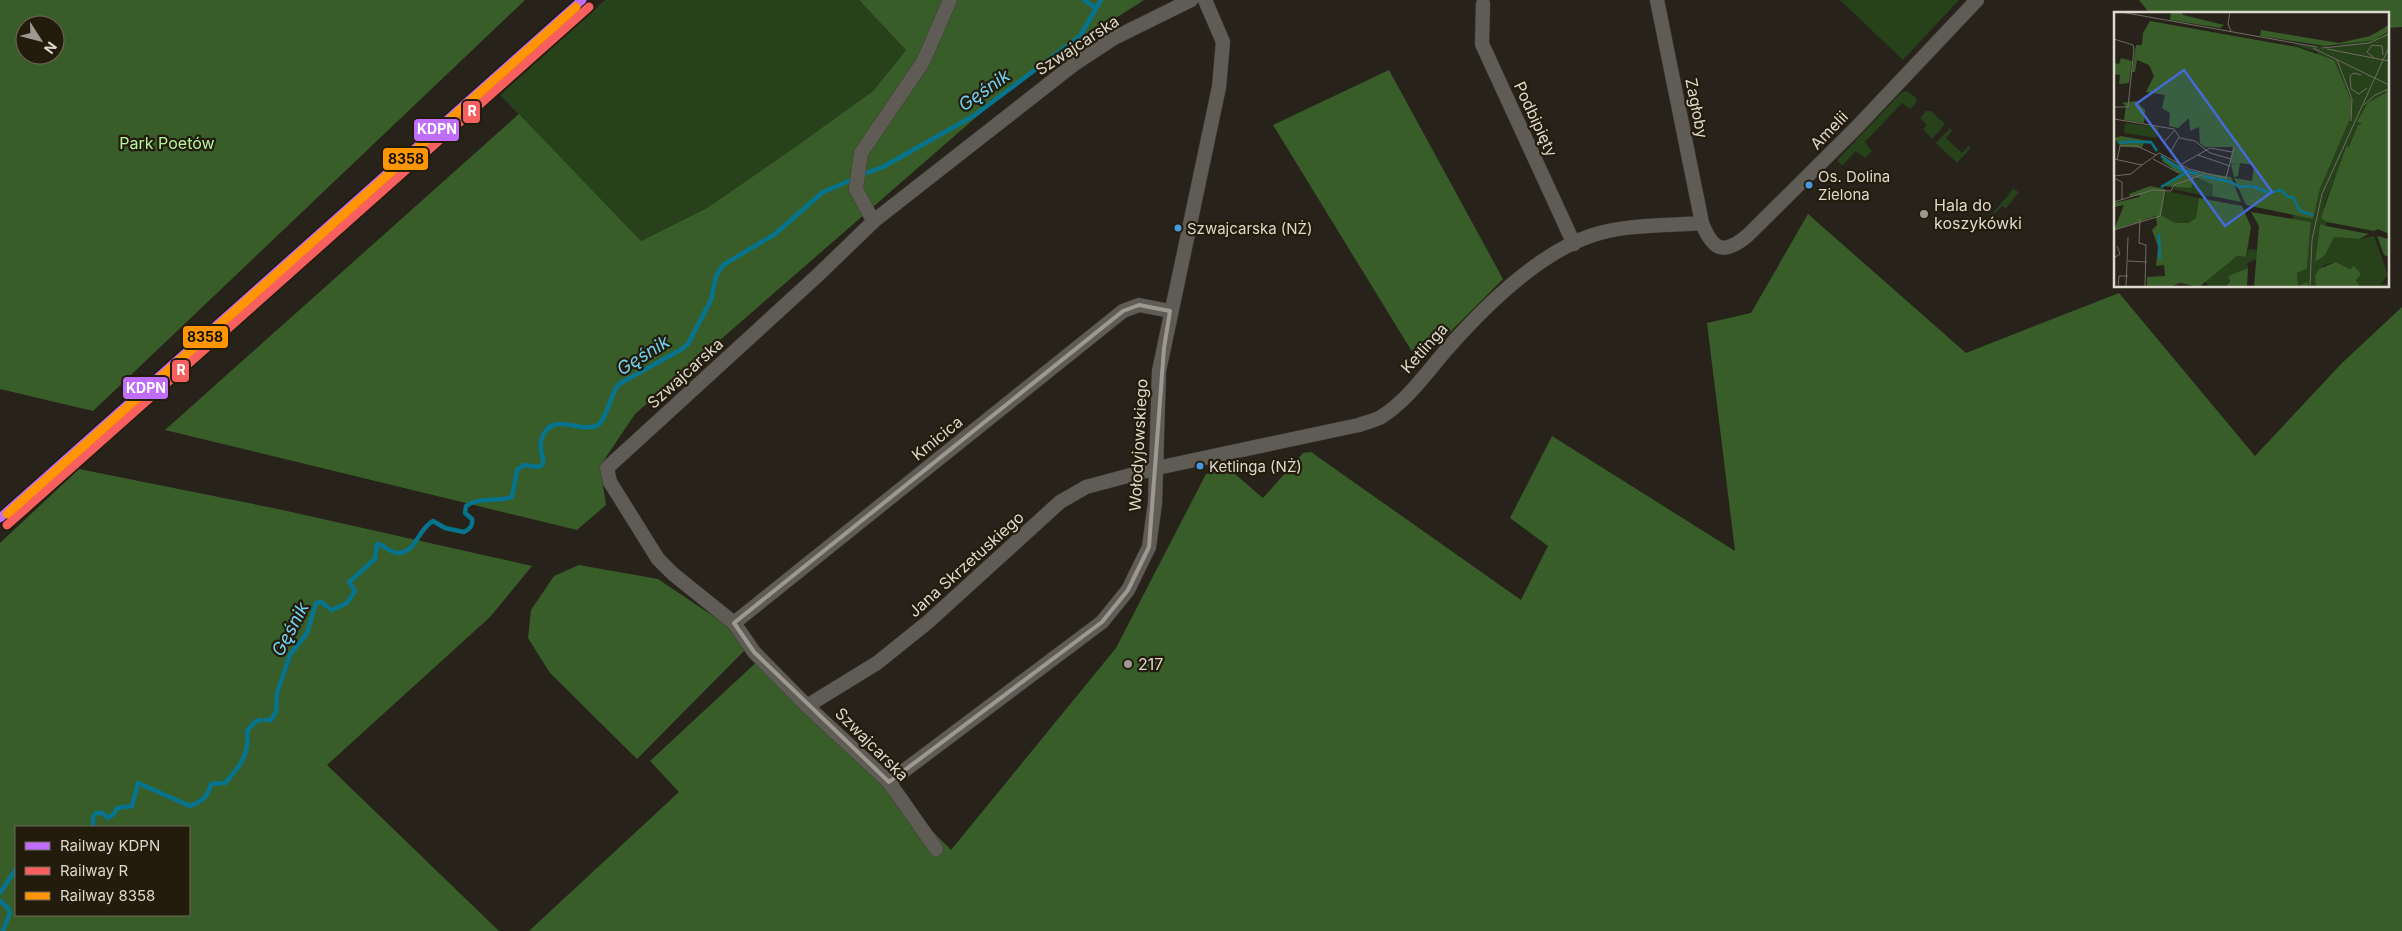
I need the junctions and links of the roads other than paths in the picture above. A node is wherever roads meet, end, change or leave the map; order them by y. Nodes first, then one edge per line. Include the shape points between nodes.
1 (950, 0) edge
2 (1191, 0) edge
3 (1205, 0) edge
4 (1657, 0) edge
5 (1977, 0) edge
6 (1483, 4) dead end
7 (875, 220) junction
8 (1702, 223) junction
9 (1574, 244) junction
10 (1170, 311) junction
11 (1157, 468) junction
12 (734, 623) junction
13 (807, 706) junction
14 (889, 782) junction
15 (936, 849) dead end

1 - 7 street via 922,62 861,153 856,189
2 - 7 street, Szwajcarska via 1114,38 1073,65
3 - 10 street, Wołodyjowskiego via 1223,42 1219,87
4 - 8 street, Zagłoby
5 - 8 street, Amelii via 1827,158 1739,243 1722,249 1713,243
6 - 9 street, Podbipięty via 1482,44
7 - 12 street, Szwajcarska via 607,468 610,482 658,559
8 - 9 street, Ketlinga via 1610,231
9 - 11 street, Ketlinga via 1538,264 1510,287 1463,330 1401,400 1380,418
10 - 11 street, Wołodyjowskiego via 1159,371
10 - 12 street, Kmicica via 1139,305 1123,311
11 - 13 street, Jana Skrzetuskiego via 1086,487 1060,502 935,616 877,663
11 - 14 street, Wołodyjowskiego via 1149,547 1128,590 1102,622
12 - 13 street, Szwajcarska via 754,652
13 - 14 street, Szwajcarska
14 - 15 street, Szwajcarska

